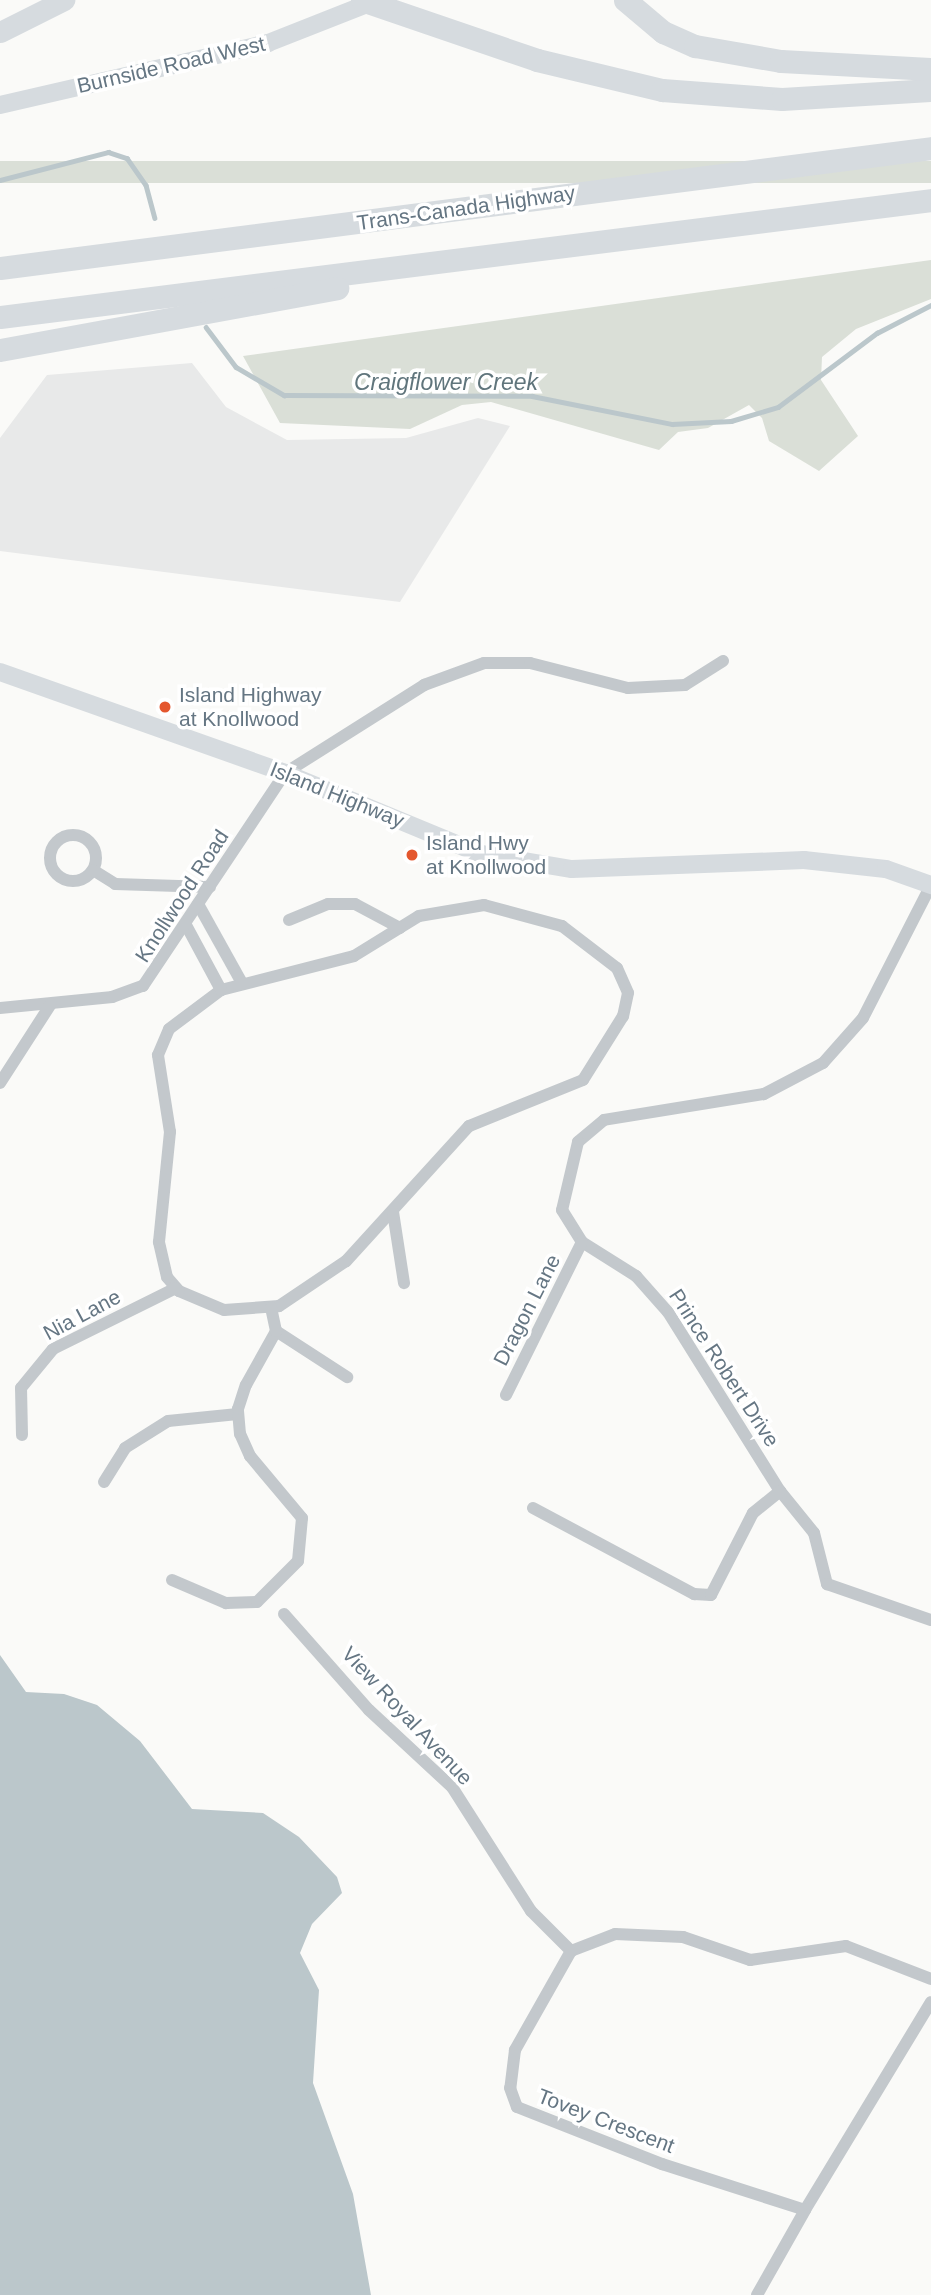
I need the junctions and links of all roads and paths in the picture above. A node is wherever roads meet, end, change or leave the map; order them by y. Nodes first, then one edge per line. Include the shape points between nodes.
1 (64, 0) edge
2 (362, 0) edge
3 (377, 0) edge
4 (625, 0) edge
5 (0, 32) edge
6 (931, 69) edge
7 (931, 90) edge
8 (0, 105) edge
9 (931, 148) edge
10 (931, 200) edge
11 (464, 261) junction
12 (0, 268) edge
13 (0, 317) edge
14 (0, 350) edge
15 (723, 661) dead end
16 (0, 672) edge
17 (285, 773) junction
18 (93, 870) dead end
19 (931, 885) edge
20 (209, 887) junction
21 (198, 904) junction
22 (289, 920) dead end
23 (186, 925) junction
24 (400, 928) junction
25 (242, 983) junction
26 (221, 990) junction
27 (51, 1004) junction
28 (0, 1008) edge
29 (0, 1083) edge
30 (393, 1212) junction
31 (582, 1242) junction
32 (404, 1283) dead end
33 (176, 1288) junction
34 (271, 1308) junction
35 (276, 1331) junction
36 (347, 1377) dead end
37 (506, 1395) dead end
38 (238, 1414) junction
39 (22, 1434) dead end
40 (104, 1482) dead end
41 (780, 1491) junction
42 (533, 1508) dead end
43 (172, 1580) dead end
44 (284, 1614) dead end
45 (931, 1620) edge
46 (571, 1951) junction
47 (931, 1979) edge
48 (931, 2001) edge
49 (805, 2210) junction
50 (757, 2295) edge

1 - 5 main road
2 - 7 highway via 537,60 662,90 782,99
3 - 8 main road, Burnside Road West via 340,18 200,62
4 - 6 highway via 663,32 695,46 781,61
9 - 12 highway, Trans-Canada Highway
10 - 11 highway
11 - 13 highway
11 - 14 highway
15 - 17 street via 685,685 628,688 530,663 484,663 424,685
16 - 17 main road, Island Highway
17 - 19 main road, Island Highway via 481,854 572,869 846,863
17 - 20 street, Knollwood Road
18 - 20 street via 115,884
19 - 31 street, Prince Robert Drive via 863,1018 823,1063 764,1094 627,1112 587,1131 572,1155 562,1199 564,1221
20 - 21 street, Knollwood Road
21 - 23 street, Knollwood Road
21 - 25 street
22 - 24 street via 328,904 355,904
23 - 26 street
23 - 27 street, Knollwood Road via 143,986
24 - 25 street via 354,956
24 - 30 street via 451,907 520,912 562,926 617,968 628,992 623,1016 583,1080 469,1126
25 - 26 street
26 - 33 street via 169,1028 158,1055 170,1132 159,1242 167,1278
27 - 28 street, Knollwood Road
27 - 29 street
30 - 32 street
30 - 34 street via 346,1261
31 - 37 street, Dragon Lane
31 - 41 street, Prince Robert Drive via 636,1276 668,1312
33 - 34 street via 202,1306
33 - 39 street, Nia Lane via 53,1349 21,1388
34 - 35 street
35 - 36 street
35 - 38 street via 246,1385
38 - 40 street via 168,1421 125,1448
38 - 43 street via 250,1456 302,1518 298,1561 257,1602 226,1603
41 - 42 street via 753,1513 711,1595 694,1594
41 - 45 street, Prince Robert Drive via 814,1533 827,1584 836,1592 884,1600
44 - 46 street, View Royal Avenue via 369,1710 452,1787 531,1911
46 - 47 street via 615,1934 683,1937 750,1961 846,1946
46 - 49 street, Tovey Crescent via 515,2050 510,2088 517,2107 662,2164
48 - 49 street
49 - 50 street

